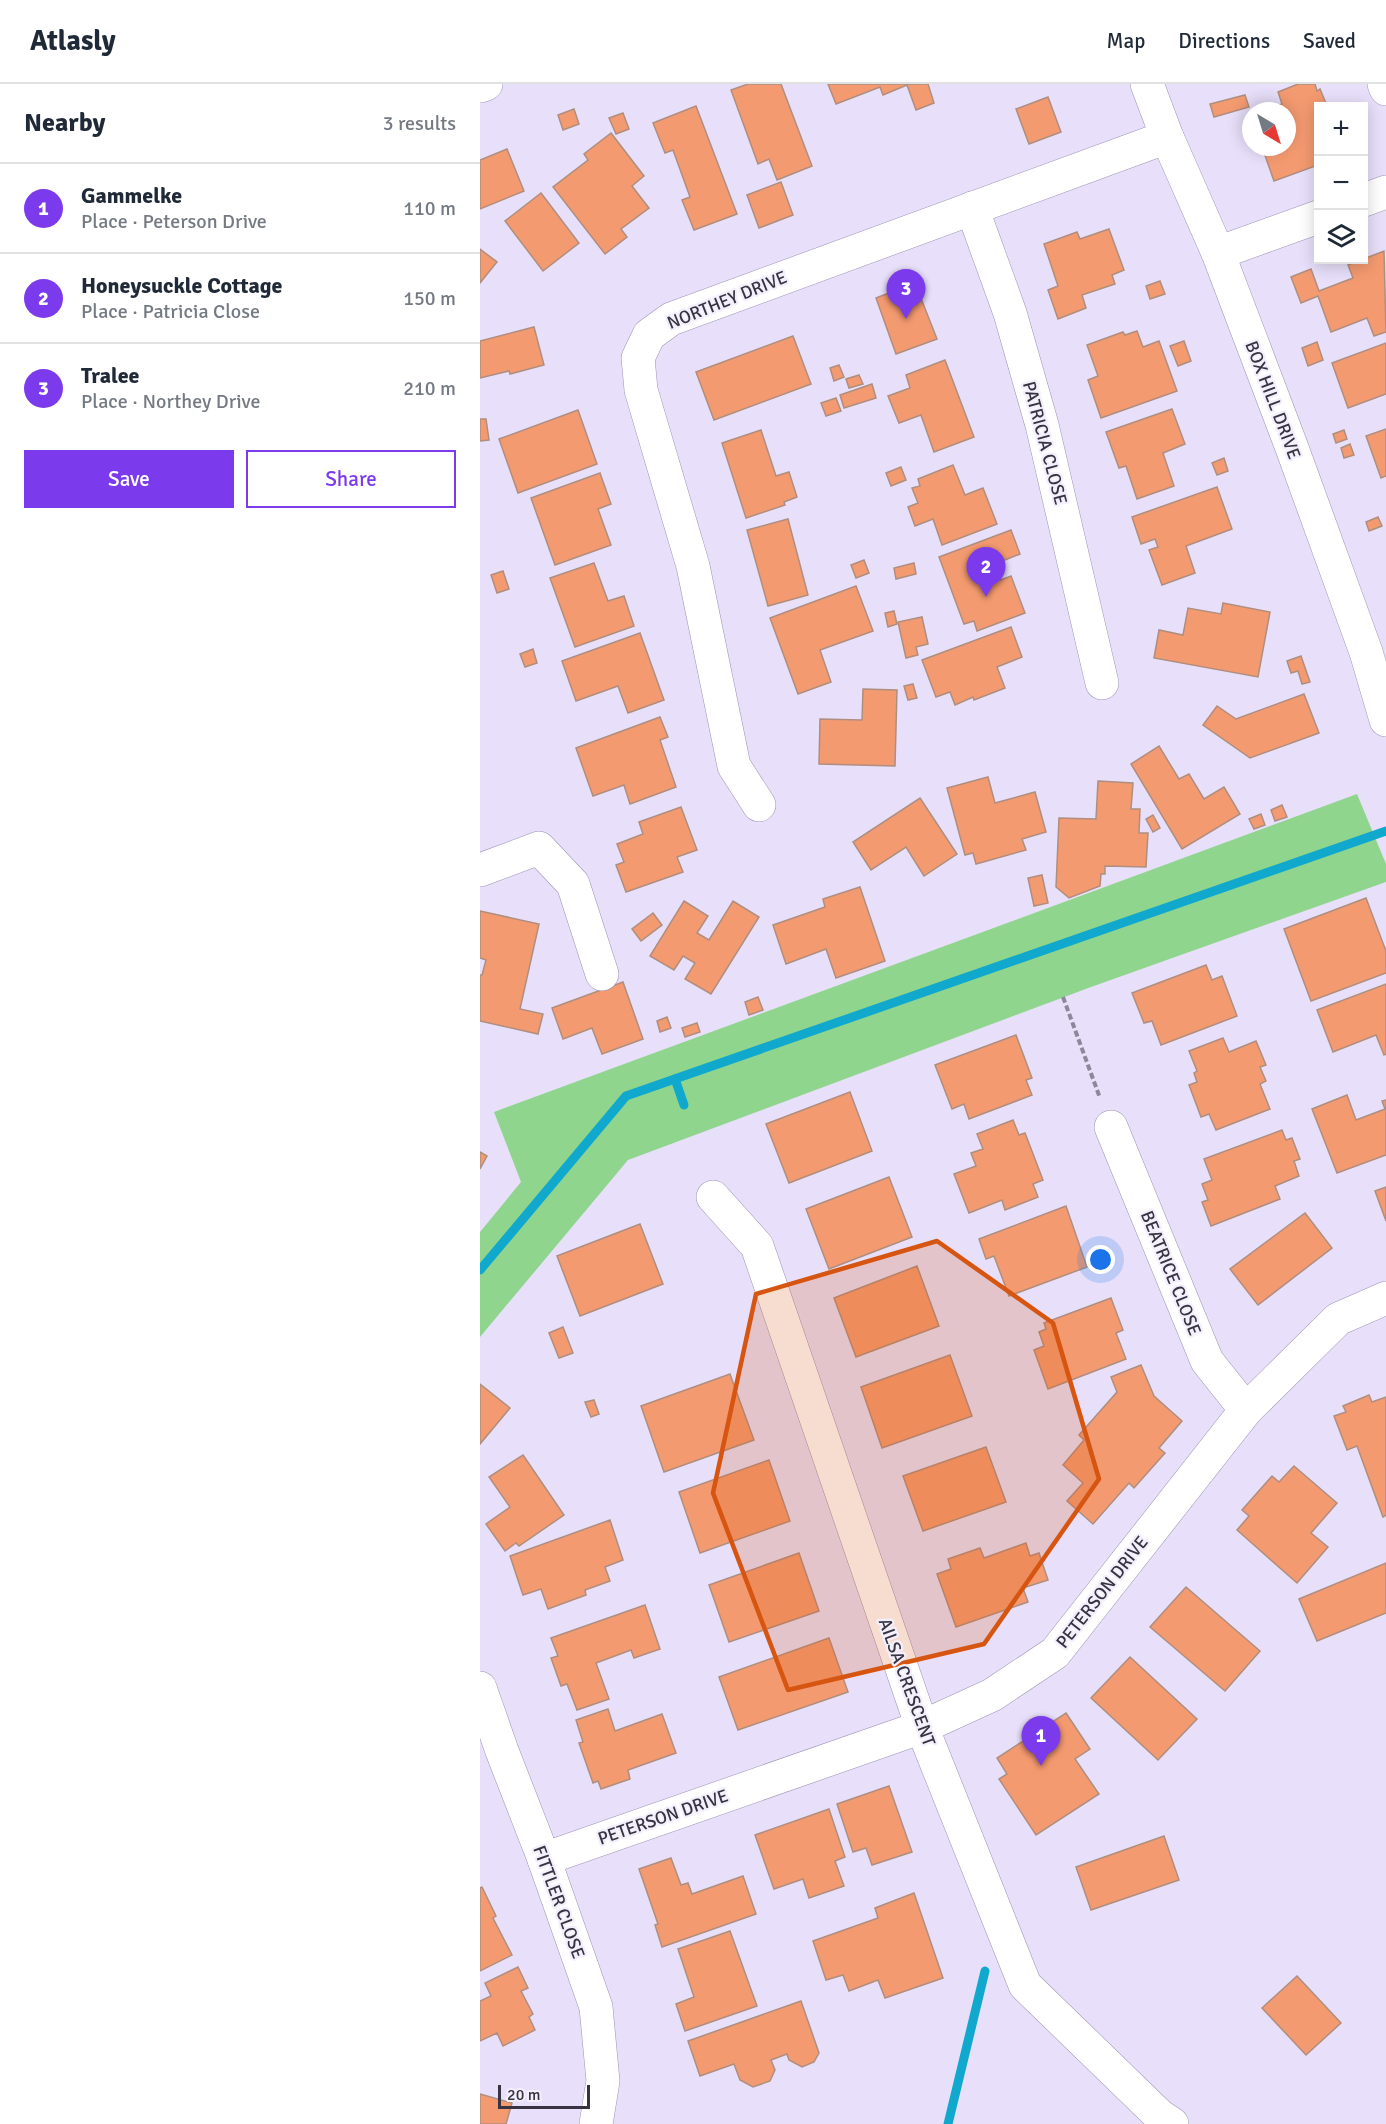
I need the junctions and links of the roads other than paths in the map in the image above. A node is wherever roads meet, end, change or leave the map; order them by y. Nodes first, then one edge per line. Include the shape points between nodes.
1 (486, 84) edge
2 (1147, 84) edge
3 (1384, 84) edge
4 (480, 86) edge
5 (1386, 89) edge
6 (1167, 137) junction
7 (1386, 192) edge
8 (1368, 199) edge
9 (972, 208) junction
10 (1314, 218) edge
11 (1218, 253) junction
12 (1102, 683) dead end
13 (1386, 720) edge
14 (759, 805) dead end
15 (480, 870) edge
16 (602, 974) dead end
17 (1110, 1127) dead end
18 (713, 1197) dead end
19 (1386, 1298) edge
20 (1246, 1410) junction
21 (480, 1688) edge
22 (922, 1727) junction
23 (491, 1754) edge
24 (544, 1858) junction
25 (597, 2124) edge
26 (1172, 2124) edge

1 - 4 street
2 - 6 street, BOX HILL DRIVE
3 - 5 street
6 - 9 street, NORTHEY DRIVE
6 - 11 street, BOX HILL DRIVE
7 - 8 street
9 - 12 street, PATRICIA CLOSE via 1010,314 1042,425
9 - 14 street, NORTHEY DRIVE via 671,319 649,335 638,358 641,390 693,566 734,766
10 - 11 street
11 - 13 street, BOX HILL DRIVE via 1366,652
15 - 16 street via 539,848 573,884
17 - 20 street, BEATRICE CLOSE via 1207,1361
18 - 22 street, AILSA CRESCENT via 757,1246
19 - 20 street, PETERSON DRIVE via 1338,1319
20 - 22 street, PETERSON DRIVE via 1055,1653 992,1695
21 - 23 street, FITTLER CLOSE
22 - 24 street, PETERSON DRIVE
22 - 26 street, AILSA CRESCENT via 1025,1985
23 - 24 street, FITTLER CLOSE
24 - 25 street, FITTLER CLOSE via 596,2007 603,2081

